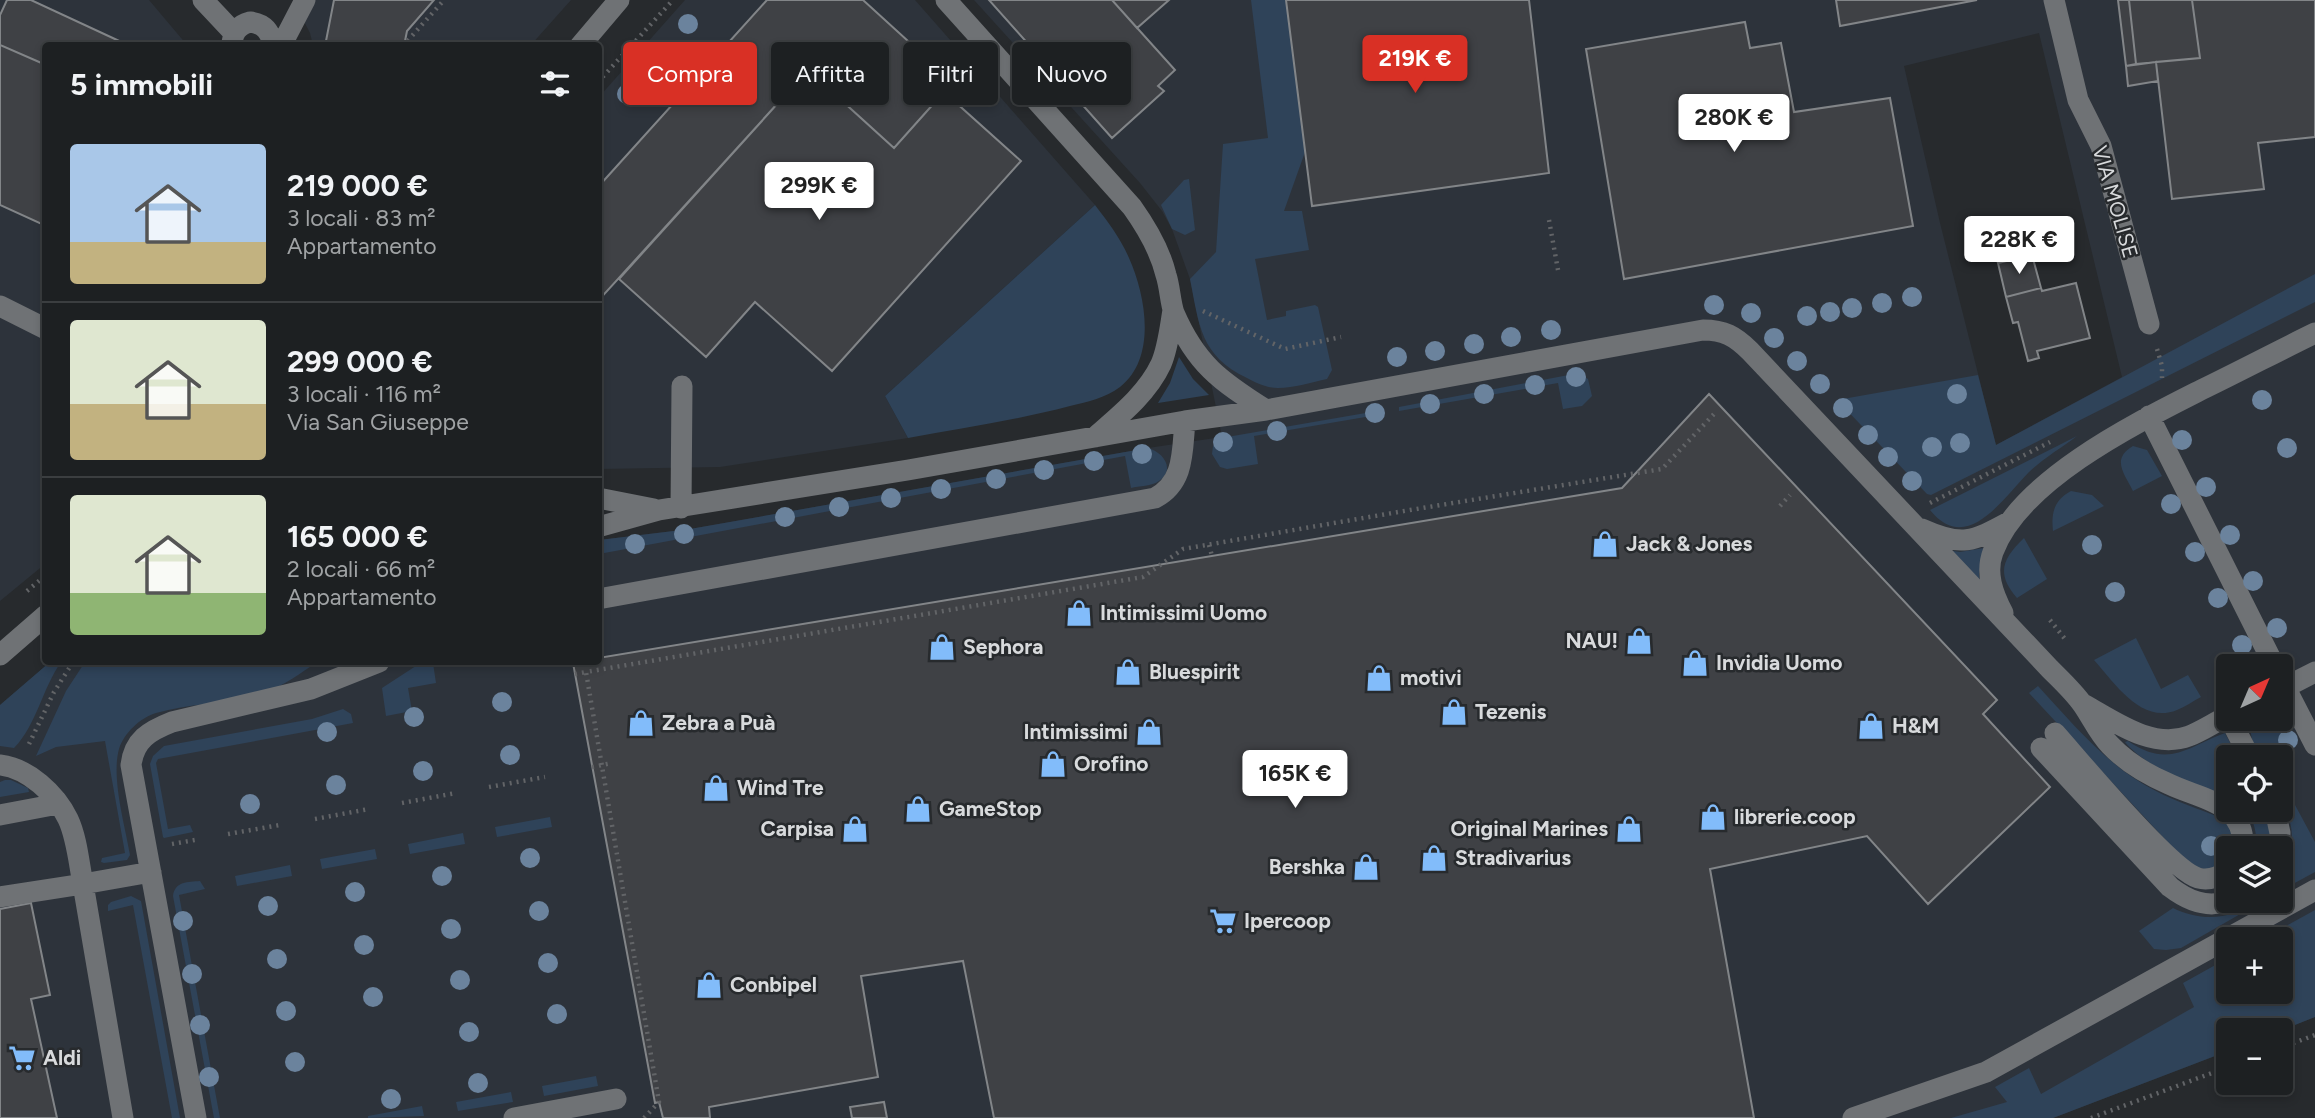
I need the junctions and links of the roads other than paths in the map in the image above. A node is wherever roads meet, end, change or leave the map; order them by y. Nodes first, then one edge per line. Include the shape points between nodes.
1 (203, 0) edge
2 (304, 0) edge
3 (619, 0) edge
4 (946, 0) edge
5 (2054, 0) edge
6 (233, 39) edge
7 (273, 42) edge
8 (283, 42) edge
9 (583, 42) edge
10 (1172, 303) junction
11 (0, 306) edge
12 (2149, 324) road end
13 (42, 327) edge
14 (2315, 333) edge
15 (682, 386) dead end
16 (1266, 410) junction
17 (2149, 416) junction
18 (1185, 421) junction
19 (1095, 437) junction
20 (602, 499) edge
21 (681, 508) junction
22 (659, 510) junction
23 (2011, 521) junction
24 (1914, 525) junction
25 (602, 526) edge
26 (602, 598) edge
27 (42, 620) edge
28 (2012, 630) junction
29 (2268, 654) edge
30 (0, 655) edge
31 (338, 665) edge
32 (371, 665) edge
33 (2315, 672) edge
34 (2293, 681) edge
35 (310, 689) junction
36 (2082, 703) junction
37 (2293, 705) edge
38 (2216, 724) edge
39 (2315, 745) edge
40 (0, 765) edge
41 (58, 804) junction
42 (0, 815) edge
43 (2244, 836) edge
44 (152, 872) junction
45 (2216, 876) edge
46 (83, 884) junction
47 (2315, 890) edge
48 (0, 897) edge
49 (2216, 902) edge
50 (616, 1099) dead end
51 (123, 1118) edge
52 (196, 1118) edge
53 (514, 1118) edge
54 (1853, 1118) edge

1 - 6 street
2 - 8 street
3 - 9 street
4 - 10 street via 1132,207 1157,249
5 - 12 street, VIA MOLISE via 2078,100 2101,146
6 - 7 street via 244,24 257,23
10 - 16 street via 1195,352 1209,370
10 - 19 street via 1161,363 1154,376 1129,407
11 - 13 street
14 - 17 street
15 - 21 street
16 - 18 street
16 - 24 street via 1719,330 1735,336
17 - 23 street via 2045,485
17 - 29 street
18 - 19 street
18 - 26 street via 1181,469 1155,498
19 - 21 street
20 - 22 street
21 - 22 street
22 - 25 street
23 - 24 street via 1982,537 1963,541 1944,539
23 - 28 street via 1993,553 1990,583
24 - 28 street
27 - 30 street
28 - 36 street
31 - 35 street
32 - 35 street
33 - 34 street
35 - 44 street via 172,722 140,740 131,765
36 - 38 street via 2160,740 2189,736
36 - 43 street via 2108,744 2126,759 2169,785 2220,805 2239,823
37 - 39 street
40 - 41 street via 27,773
41 - 42 street
41 - 46 street via 69,821
44 - 46 street
44 - 52 street
45 - 49 street via 2208,880 2183,869 2048,741 2170,887 2202,904
46 - 48 street
46 - 51 street
47 - 54 street via 1986,1072
50 - 53 street

